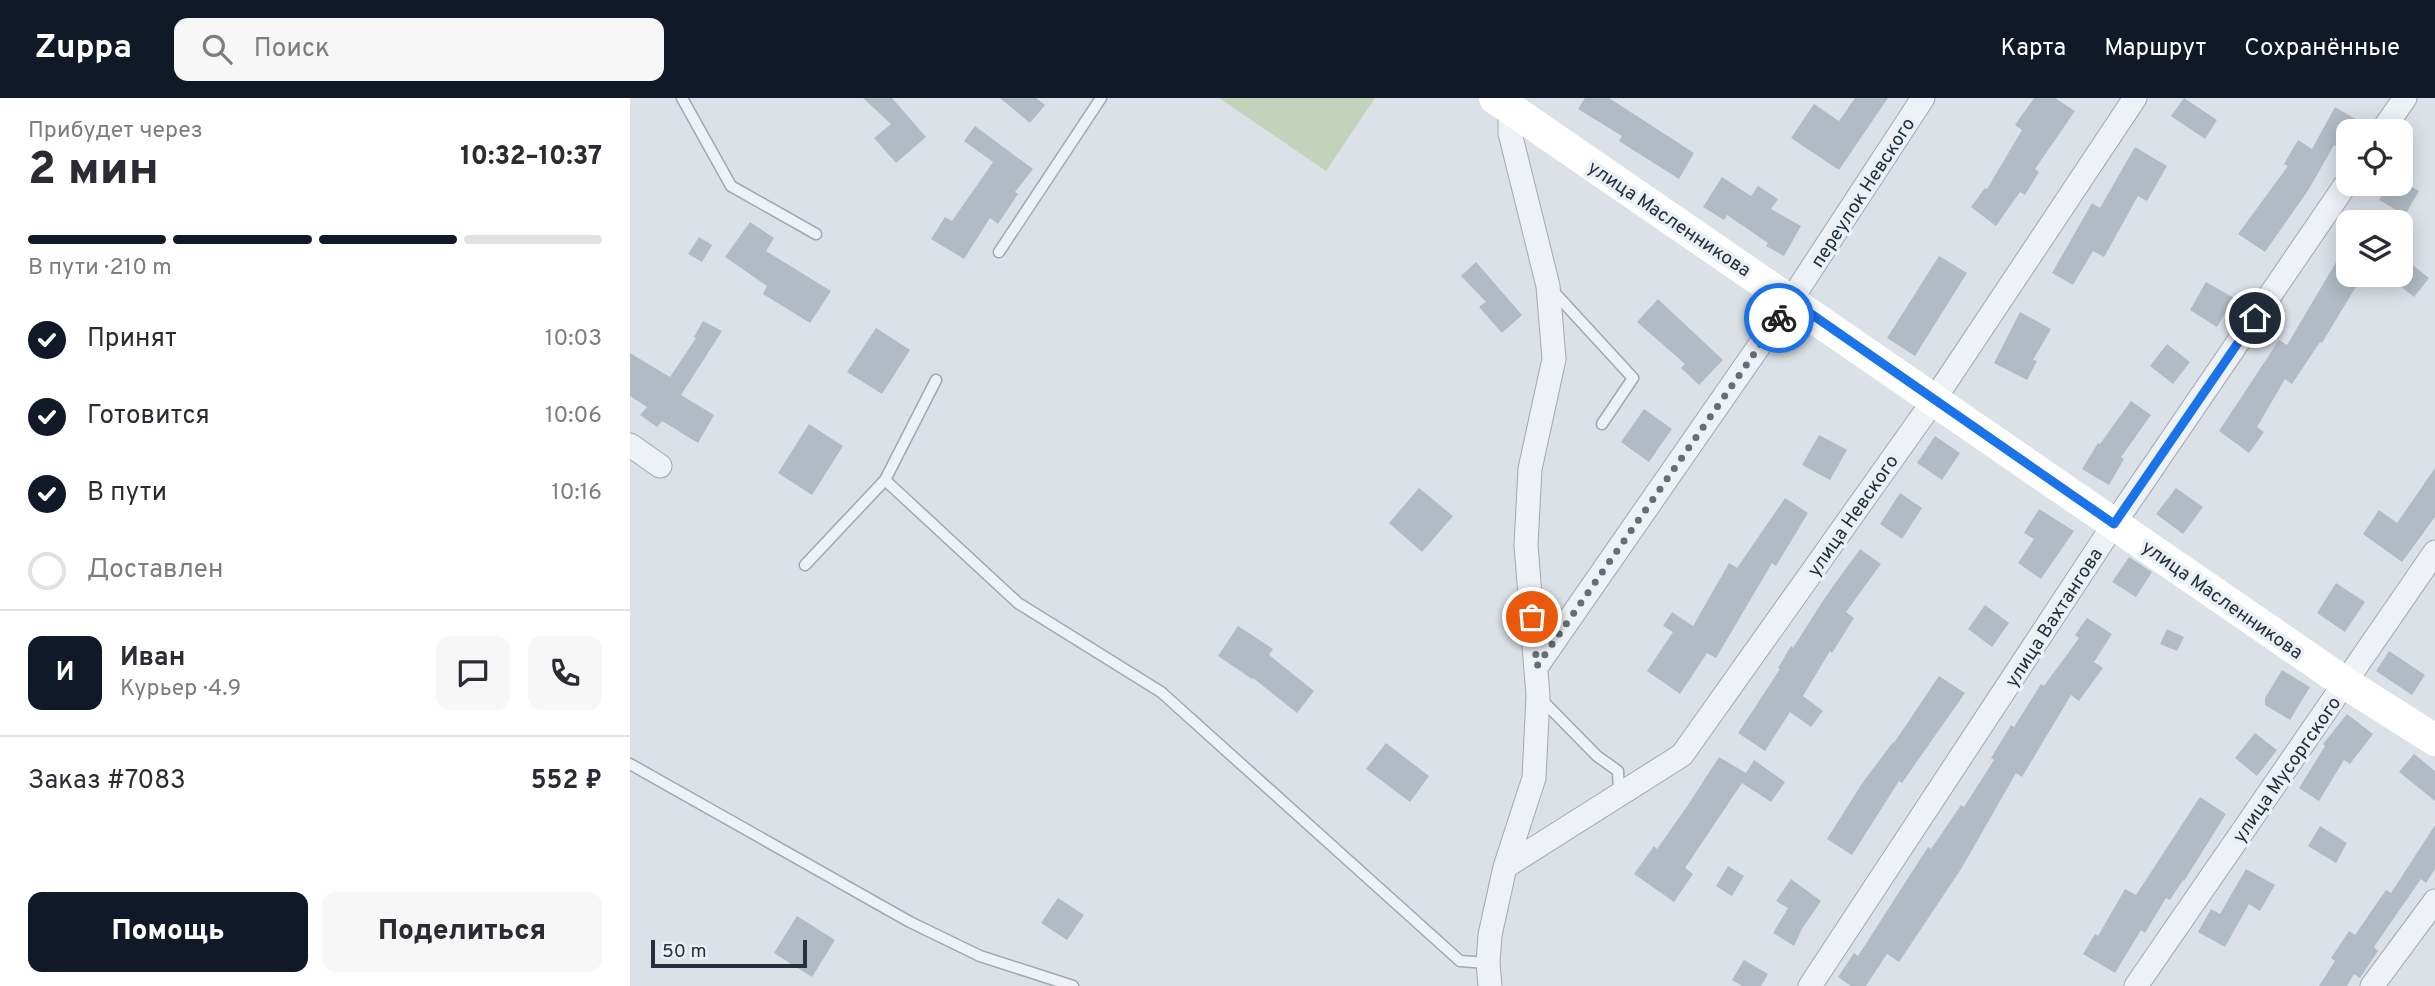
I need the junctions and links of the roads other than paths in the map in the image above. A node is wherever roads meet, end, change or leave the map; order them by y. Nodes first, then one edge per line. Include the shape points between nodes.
1 (682, 98) edge
2 (1101, 98) edge
3 (1923, 98) edge
4 (2135, 98) edge
5 (2405, 98) edge
6 (1503, 102) edge
7 (2390, 119) edge
8 (2338, 196) edge
9 (816, 234) dead end
10 (999, 252) dead end
11 (1548, 286) junction
12 (1791, 300) junction
13 (936, 380) dead end
14 (1934, 400) junction
15 (1602, 424) dead end
16 (630, 445) edge
17 (660, 466) dead end
18 (885, 480) junction
19 (2114, 524) junction
20 (2435, 552) edge
21 (805, 565) dead end
22 (1537, 666) junction
23 (2345, 683) junction
24 (1538, 696) junction
25 (2435, 740) edge
26 (630, 764) edge
27 (1619, 795) junction
28 (1505, 867) junction
29 (2435, 901) edge
30 (1489, 975) edge
31 (1073, 986) edge
32 (1810, 986) edge
33 (2136, 986) edge
34 (2372, 986) edge

1 - 9 lane via 732,186
2 - 10 lane
3 - 12 street, переулок Невского
4 - 14 street, улица Невского
5 - 7 street
6 - 11 street
6 - 12 street, улица Масленникова
8 - 19 street, улица Вахтангова
11 - 15 lane via 1633,378
11 - 22 street via 1554,359 1530,469 1526,545
12 - 14 street, улица Масленникова
12 - 22 street, переулок Невского
13 - 18 lane
14 - 19 street, улица Масленникова
14 - 27 street, улица Невского via 1682,755
16 - 17 street
18 - 21 lane
18 - 30 lane via 1018,603 1161,692 1460,961
19 - 23 street, улица Масленникова
19 - 32 street, улица Вахтангова
20 - 23 street, улица Мусоргского
22 - 24 street
23 - 25 street, улица Масленникова
23 - 33 street, улица Мусоргского
24 - 27 lane via 1618,771
24 - 28 street via 1534,778
26 - 31 lane via 909,922 980,956
27 - 28 street, улица Невского
28 - 30 street via 1490,935
29 - 34 street

